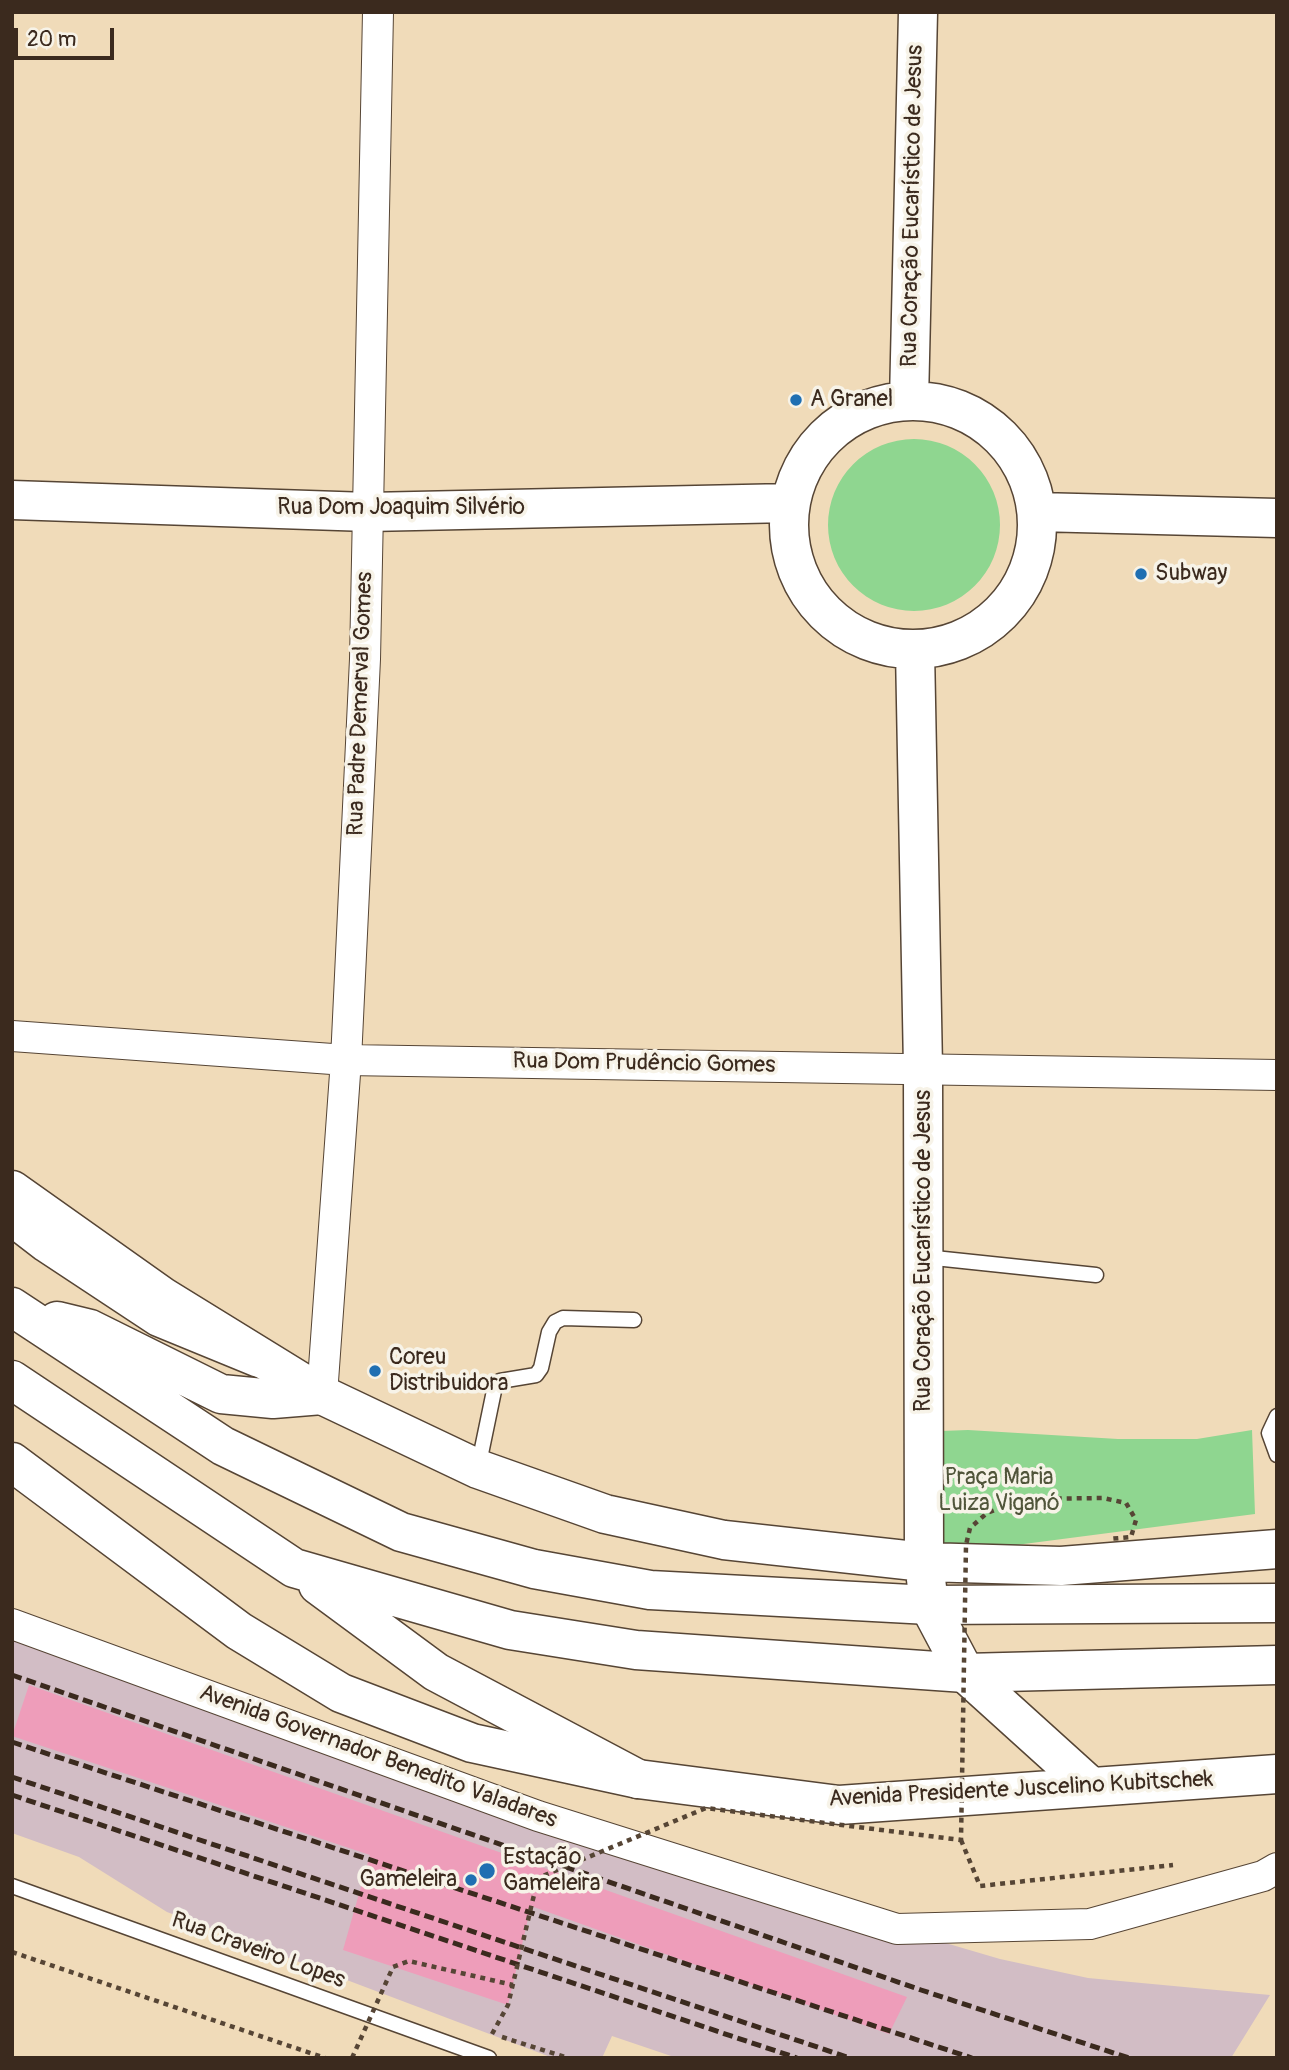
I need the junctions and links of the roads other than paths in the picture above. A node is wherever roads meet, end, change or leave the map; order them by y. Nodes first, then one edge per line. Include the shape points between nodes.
1 (378, 12) edge
2 (918, 12) edge
3 (909, 401) junction
4 (12, 500) edge
5 (790, 503) junction
6 (368, 512) junction
7 (1037, 512) junction
8 (1277, 519) edge
9 (915, 650) junction
10 (12, 1035) edge
11 (346, 1060) junction
12 (923, 1068) junction
13 (1277, 1075) edge
14 (12, 1190) edge
15 (12, 1216) edge
16 (924, 1256) junction
17 (1096, 1275) dead end
18 (15, 1309) edge
19 (634, 1320) dead end
20 (258, 1358) junction
21 (12, 1380) edge
22 (322, 1395) junction
23 (1277, 1416) edge
24 (1277, 1455) edge
25 (12, 1462) edge
26 (478, 1469) junction
27 (1277, 1549) edge
28 (924, 1562) junction
29 (294, 1567) junction
30 (1277, 1603) edge
31 (929, 1605) junction
32 (12, 1623) edge
33 (1277, 1665) edge
34 (965, 1673) junction
35 (1277, 1774) edge
36 (638, 1779) junction
37 (1090, 1786) junction
38 (1277, 1868) edge
39 (12, 1886) edge
40 (489, 2058) edge

1 - 6 street, Rua Padre Demerval Gomes
2 - 3 main road, Rua Coração Eucarístico de Jesus
3 - 5 main road via 867,409 831,431 805,463
3 - 7 main road via 945,405 979,420 1007,444 1027,475
4 - 6 main road, Rua Dom Joaquim Silvério
5 - 6 main road, Rua Dom Joaquim Silvério
5 - 9 main road via 789,539 799,575 818,606 846,630 879,645
6 - 11 street, Rua Padre Demerval Gomes
7 - 8 main road
7 - 9 main road via 1035,553 1020,592 992,623 956,643
9 - 12 main road, Rua Coração Eucarístico de Jesus
10 - 11 street, Rua Dom Prudêncio Gomes
11 - 12 street, Rua Dom Prudêncio Gomes
11 - 22 street, Rua Padre Demerval Gomes
12 - 13 street, Rua Dom Prudêncio Gomes
12 - 16 main road, Rua Coração Eucarístico de Jesus
14 - 20 main road
15 - 20 main road via 159,1317
16 - 17 lane
16 - 28 main road, Rua Coração Eucarístico de Jesus
18 - 22 main road via 90,1329 221,1394 273,1399
18 - 31 main road via 223,1446 401,1532 534,1569 650,1590
19 - 26 lane via 563,1318 555,1322 536,1375 500,1381 495,1386
20 - 22 main road
21 - 29 main road
22 - 26 main road
23 - 24 lane via 1269,1433
25 - 36 main road, Avenida Presidente Juscelino Kubitschek via 239,1631 341,1693 472,1743
26 - 28 main road via 605,1514 724,1540
27 - 28 main road via 1061,1566
28 - 31 main road, Rua Coração Eucarístico de Jesus
29 - 34 main road via 510,1630 636,1650
29 - 36 main road via 436,1672
30 - 31 main road
31 - 34 main road, Rua Coração Eucarístico de Jesus
32 - 38 street, Avenida Governador Benedito Valadares via 538,1816 897,1929 1090,1924 1263,1876
33 - 34 main road
34 - 37 main road, Rua Coração Eucarístico de Jesus
35 - 37 main road, Avenida Presidente Juscelino Kubitschek
36 - 37 main road, Avenida Presidente Juscelino Kubitschek via 839,1805
39 - 40 lane, Rua Craveiro Lopes

